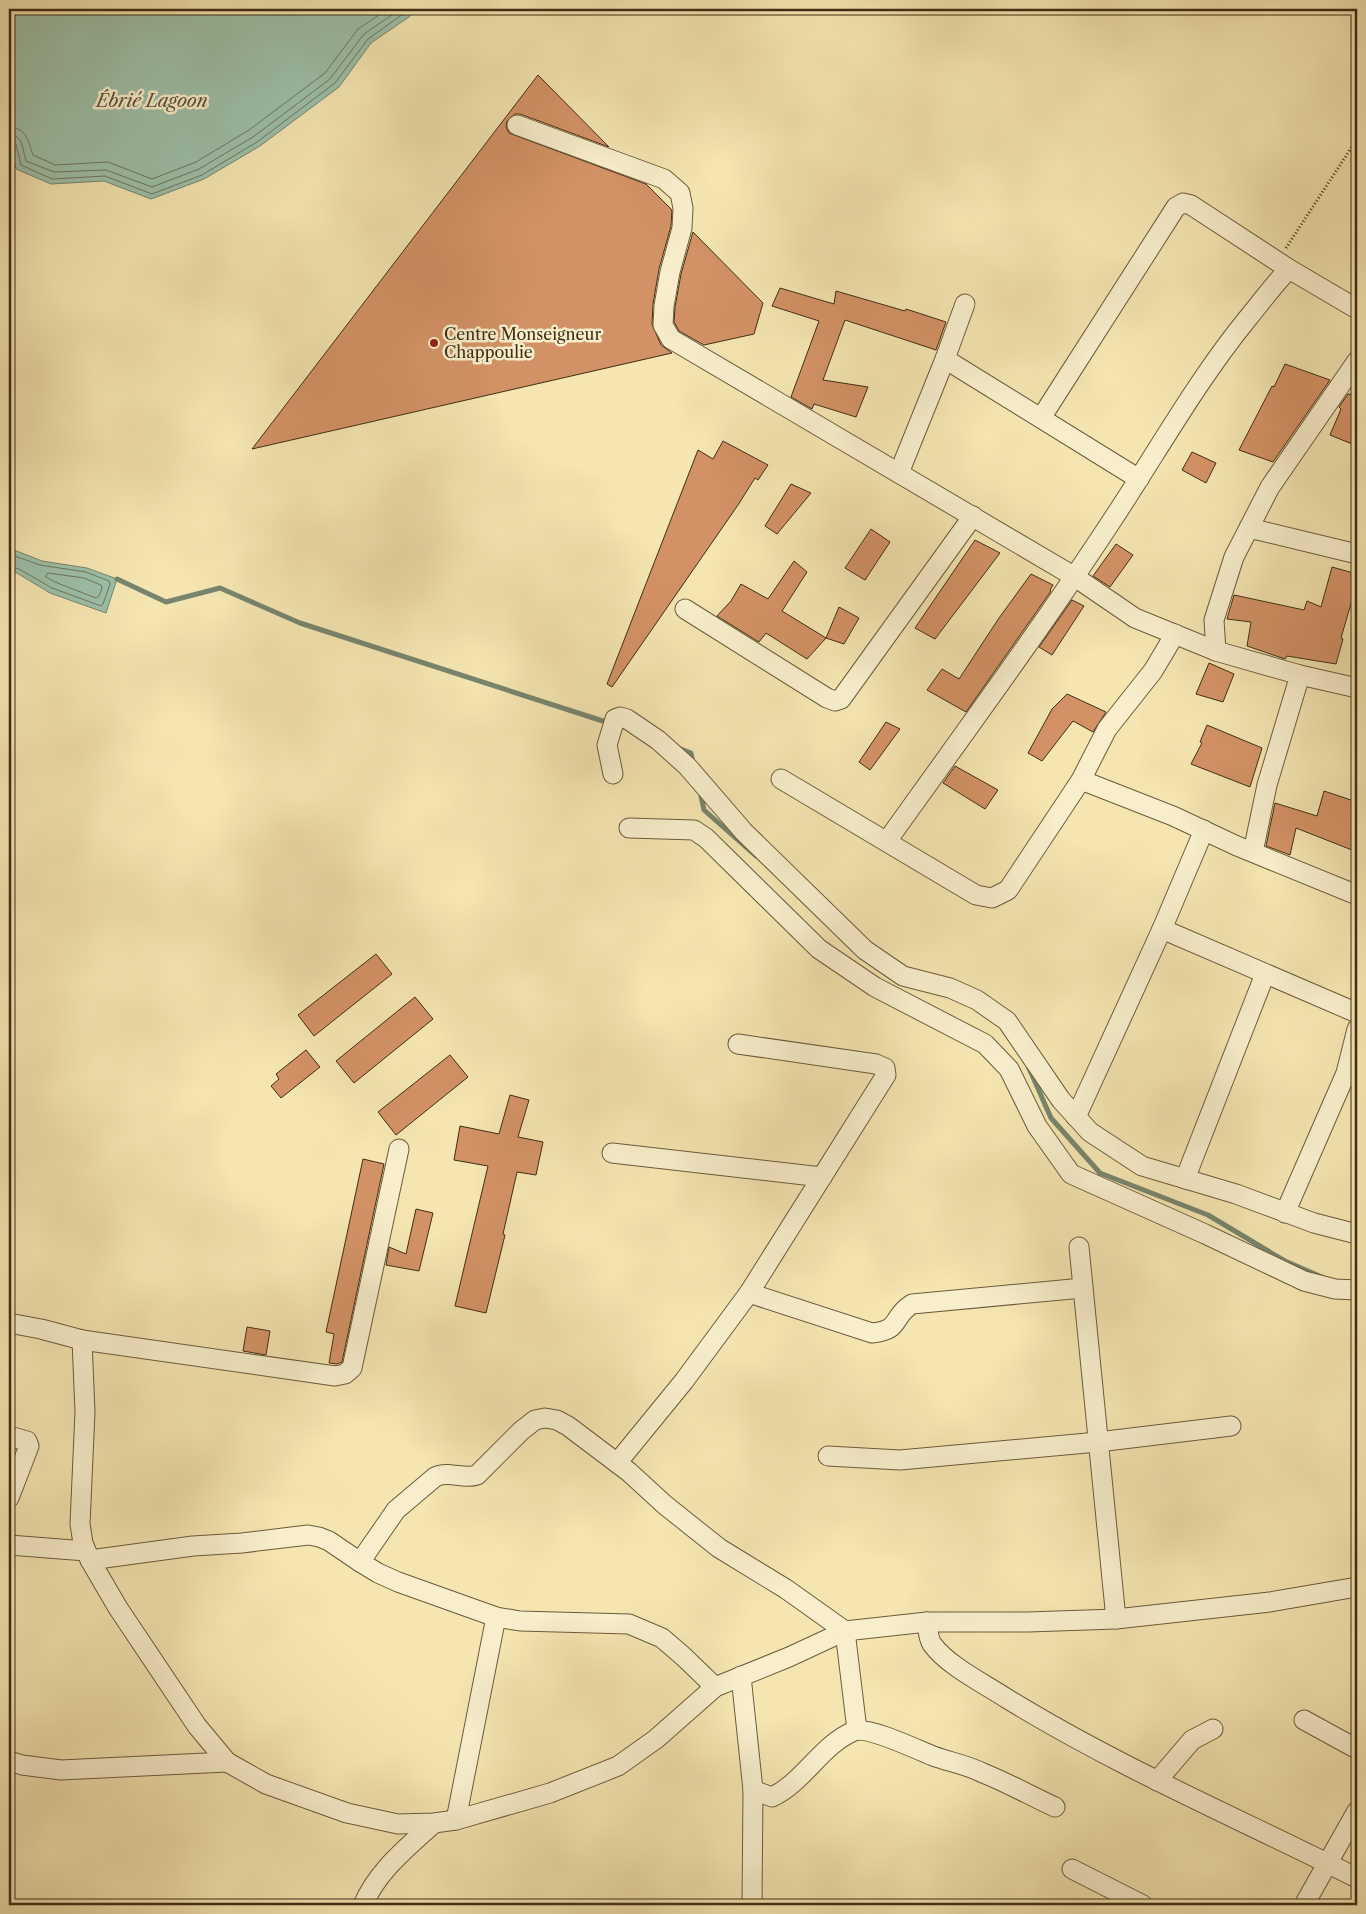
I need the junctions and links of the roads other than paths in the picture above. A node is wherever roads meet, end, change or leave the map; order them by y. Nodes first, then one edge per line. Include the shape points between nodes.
1 (517, 125) dead end
2 (1283, 265) junction
3 (965, 304) dead end
4 (1357, 310) edge
5 (945, 359) junction
6 (1357, 360) edge
7 (1041, 418) junction
8 (899, 473) junction
9 (1139, 479) junction
10 (973, 516) junction
11 (1249, 528) junction
12 (1357, 554) edge
13 (1075, 577) junction
14 (685, 608) dead end
15 (1175, 634) junction
16 (1216, 651) junction
17 (1300, 675) junction
18 (1357, 688) edge
19 (613, 774) dead end
20 (781, 779) dead end
21 (1081, 780) junction
22 (629, 828) dead end
23 (1204, 830) junction
24 (887, 841) junction
25 (1253, 852) junction
26 (1357, 894) edge
27 (1357, 910) edge
28 (1162, 929) junction
29 (1265, 974) junction
30 (1357, 1013) edge
31 (1357, 1028) edge
32 (738, 1044) dead end
33 (1352, 1074) edge
34 (1076, 1117) junction
35 (399, 1149) dead end
36 (612, 1153) dead end
37 (822, 1177) junction
38 (1185, 1179) junction
39 (1285, 1213) junction
40 (1357, 1234) edge
41 (1079, 1247) dead end
42 (1083, 1288) junction
43 (1357, 1290) edge
44 (749, 1293) junction
45 (9, 1323) edge
46 (82, 1340) junction
47 (1231, 1426) dead end
48 (9, 1436) edge
49 (1098, 1442) junction
50 (828, 1456) dead end
51 (617, 1463) junction
52 (9, 1498) edge
53 (9, 1545) edge
54 (88, 1556) junction
55 (360, 1562) junction
56 (1357, 1587) edge
57 (496, 1617) junction
58 (1116, 1619) junction
59 (926, 1622) junction
60 (845, 1631) junction
61 (741, 1676) junction
62 (715, 1687) junction
63 (1304, 1720) dead end
64 (1213, 1729) dead end
65 (857, 1730) junction
66 (1357, 1749) edge
67 (9, 1761) edge
68 (227, 1762) junction
69 (1157, 1781) junction
70 (753, 1790) junction
71 (1055, 1807) dead end
72 (1357, 1811) edge
73 (456, 1820) junction
74 (434, 1823) junction
75 (1327, 1863) junction
76 (1072, 1869) dead end
77 (1357, 1878) edge
78 (362, 1905) edge
79 (752, 1905) edge
80 (1143, 1905) edge
81 (1304, 1905) edge

1 - 8 street via 664,179 680,193 682,228 664,306 663,325 671,339
2 - 4 street
2 - 7 street via 1191,205 1183,203 1176,207
2 - 9 street via 1273,285 1228,342
3 - 5 street
5 - 7 street
5 - 8 street
6 - 11 street via 1270,487
7 - 9 street
8 - 10 street
9 - 13 street
10 - 13 street
10 - 14 street via 841,699 835,701
11 - 12 street
11 - 16 street via 1234,557 1214,620
13 - 15 street via 1135,618
13 - 24 street
15 - 16 street
15 - 21 street via 1153,671 1107,729
16 - 17 street
17 - 18 street
17 - 25 street via 1267,785
19 - 34 street via 607,745 615,719 620,717 658,740 687,766 744,832 864,950 903,976 950,988 978,1000 1007,1021
20 - 24 street
21 - 23 street
21 - 24 street via 1008,890 992,898 976,895
22 - 43 street via 694,830 819,949 875,987 985,1044 1008,1069 1037,1126 1070,1174 1304,1281 1335,1289
23 - 25 street
23 - 28 street
25 - 26 street
26 - 27 street
28 - 29 street
28 - 34 street
29 - 30 street
29 - 38 street
31 - 33 street
32 - 37 street via 885,1068 886,1075
33 - 39 street
34 - 38 street via 1090,1132 1142,1166
35 - 46 street via 352,1368 345,1374 335,1376
36 - 37 street
37 - 44 street
38 - 39 street
39 - 40 street
41 - 42 street
42 - 44 street via 912,1304 903,1310 891,1329 872,1333
42 - 49 street
44 - 51 street via 654,1420
45 - 46 street
46 - 54 street via 85,1412 80,1524
47 - 49 street
48 - 52 street via 27,1441 29,1446
49 - 50 street via 900,1460
49 - 58 street
51 - 55 street via 557,1420 535,1420 477,1475 471,1478 441,1474 435,1477 396,1510
51 - 60 street via 719,1548 786,1589
53 - 54 street
54 - 55 street via 308,1535 329,1541
54 - 68 street via 118,1608 197,1726
55 - 57 street via 398,1582
56 - 58 street via 1270,1602
57 - 62 street via 520,1621 629,1624 662,1638
57 - 73 street
58 - 59 street
59 - 60 street
59 - 69 street via 931,1643 967,1674 1040,1719
60 - 61 street
60 - 65 street
61 - 62 street
61 - 70 street
62 - 73 street via 656,1739 618,1766 550,1793
63 - 66 street
64 - 69 street via 1192,1740
65 - 70 street via 841,1738 784,1791 772,1796
65 - 71 street via 872,1732 981,1772
67 - 68 street via 61,1770
68 - 74 street via 266,1784 347,1812 398,1824
69 - 75 street
70 - 79 street
72 - 75 street
73 - 74 street
74 - 78 street via 391,1862
75 - 77 street
75 - 81 street
76 - 80 street

